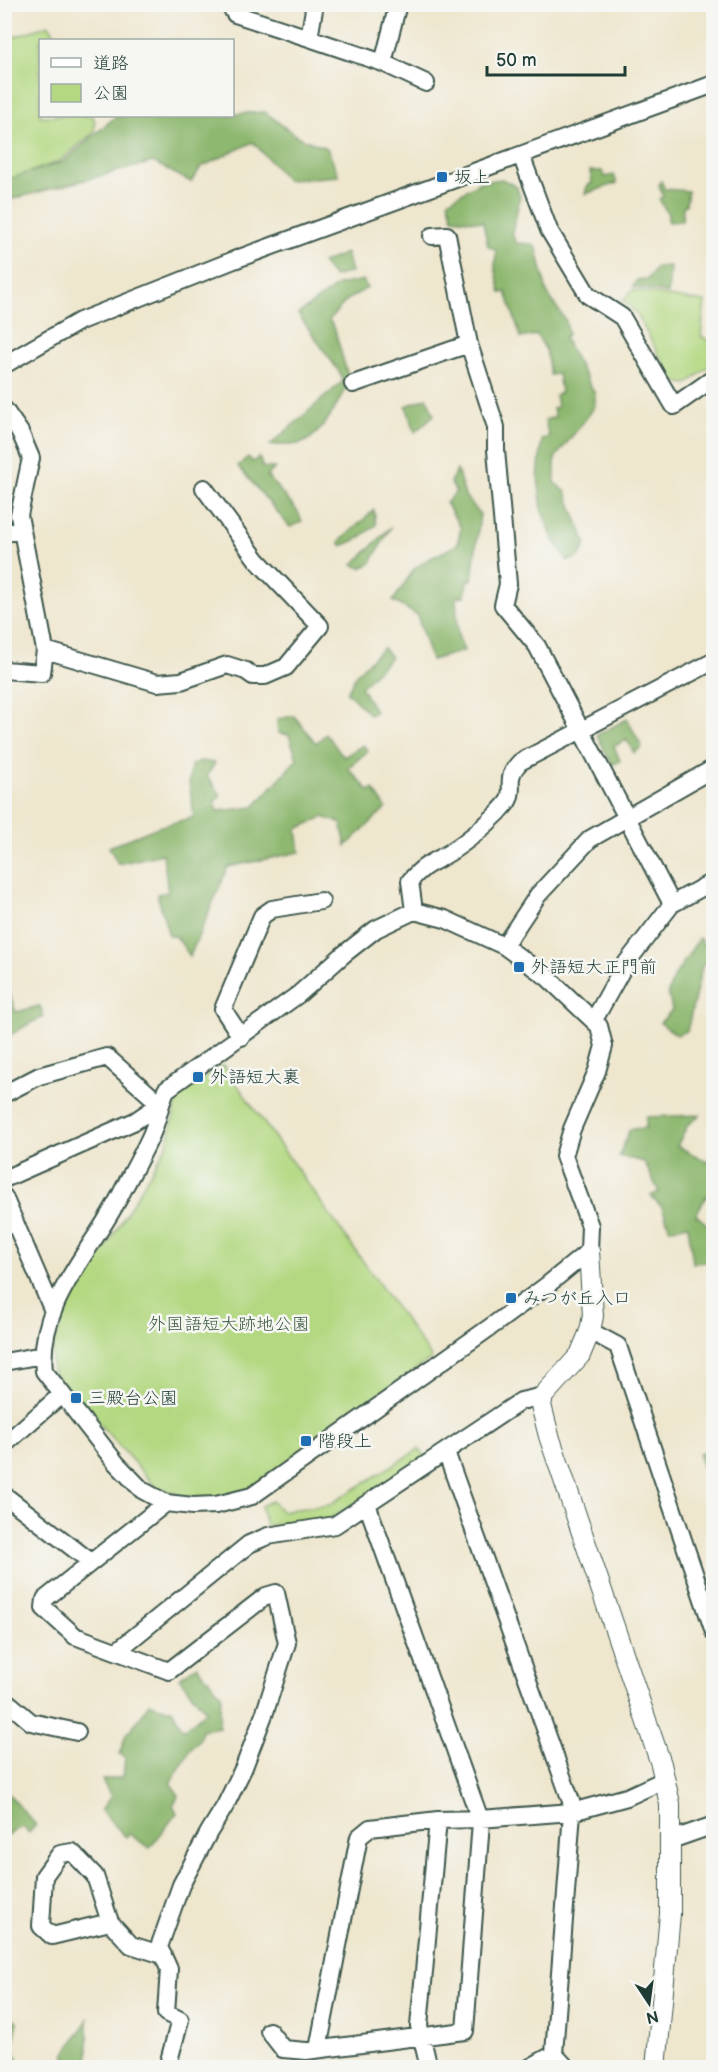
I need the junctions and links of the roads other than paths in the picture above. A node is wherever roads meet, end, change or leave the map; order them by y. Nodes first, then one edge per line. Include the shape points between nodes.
1 (229, 4) edge
2 (315, 4) edge
3 (398, 4) edge
4 (309, 38) junction
5 (383, 63) junction
6 (426, 83) dead end
7 (714, 84) edge
8 (521, 155) junction
9 (432, 236) dead end
10 (469, 344) junction
11 (4, 365) edge
12 (714, 378) edge
13 (353, 384) dead end
14 (4, 409) edge
15 (204, 488) dead end
16 (21, 529) junction
17 (4, 534) edge
18 (45, 650) junction
19 (714, 661) edge
20 (4, 670) edge
21 (582, 730) junction
22 (714, 768) edge
23 (626, 817) junction
24 (714, 881) edge
25 (321, 901) dead end
26 (672, 904) junction
27 (414, 911) junction
28 (504, 946) junction
29 (594, 1020) junction
30 (241, 1037) junction
31 (4, 1094) edge
32 (160, 1104) junction
33 (4, 1179) edge
34 (4, 1197) edge
35 (589, 1251) junction
36 (53, 1311) junction
37 (590, 1331) junction
38 (43, 1355) junction
39 (4, 1362) edge
40 (62, 1394) junction
41 (543, 1396) junction
42 (4, 1445) edge
43 (446, 1452) junction
44 (4, 1495) edge
45 (166, 1503) junction
46 (367, 1504) junction
47 (91, 1562) junction
48 (714, 1632) edge
49 (117, 1651) junction
50 (4, 1699) edge
51 (77, 1732) dead end
52 (664, 1780) junction
53 (572, 1812) junction
54 (480, 1819) junction
55 (438, 1820) junction
56 (714, 1826) edge
57 (671, 1840) junction
58 (110, 1922) junction
59 (163, 1955) junction
60 (269, 2031) dead end
61 (420, 2036) junction
62 (318, 2049) junction
63 (554, 2054) junction
64 (167, 2067) edge
65 (429, 2067) edge
66 (529, 2067) edge
67 (567, 2067) edge
68 (656, 2067) edge

1 - 4 street via 235,14
2 - 4 street
3 - 5 street
4 - 5 street
5 - 6 street
7 - 8 street
8 - 11 street via 80,321
8 - 12 street via 549,230 588,296 622,317 674,406
9 - 10 street via 447,234
10 - 13 street
10 - 21 street via 495,427 508,584 503,605 537,646
14 - 16 street via 31,458 19,515
15 - 18 street via 257,560 320,627 286,667 253,676 227,665 181,681 156,683
16 - 17 street
16 - 18 street
18 - 20 street via 42,673
19 - 21 street
21 - 23 street
21 - 27 street via 520,762 511,771 509,800 497,813 471,837 419,870 410,881
22 - 23 street
23 - 26 street
23 - 28 street via 590,838 538,895
24 - 26 street
25 - 30 street via 272,909 262,916 223,1010
26 - 29 street via 624,966
27 - 28 street via 445,919
27 - 30 street via 376,929
28 - 29 street via 548,977
29 - 35 street via 604,1046 564,1156 590,1226
30 - 32 street via 166,1090
31 - 32 street via 39,1076 106,1057
32 - 33 street via 135,1121
32 - 36 street via 153,1131 120,1198 60,1292
34 - 36 street
35 - 37 street via 593,1316
35 - 45 street via 496,1323 252,1496 216,1505
36 - 38 street
37 - 41 street via 580,1355
37 - 48 street via 618,1346
38 - 39 street
38 - 40 street via 44,1371
40 - 42 street
40 - 45 street via 142,1491
41 - 43 street via 521,1401
41 - 52 street via 543,1420
43 - 46 street
43 - 53 street
44 - 47 street
45 - 47 street
46 - 49 street via 335,1525 267,1536 249,1544
46 - 54 street
47 - 49 street via 45,1599 44,1608 75,1636
49 - 59 street via 169,1671 266,1596 276,1593 287,1643 244,1767 181,1885 159,1947
50 - 51 street via 31,1722
52 - 53 street via 627,1797
52 - 57 street via 670,1804
53 - 54 street
53 - 63 street
54 - 55 street
54 - 61 street via 465,2031
55 - 61 street
55 - 62 street via 370,1828 359,1837
56 - 57 street
57 - 68 street via 670,1914
58 - 58 street via 95,1876 72,1852 60,1854 44,1876 40,1926 52,1936
58 - 59 street via 131,1945
59 - 64 street via 169,1969 166,2013 180,2020
60 - 62 street via 283,2049
61 - 62 street
61 - 65 street
63 - 66 street
63 - 67 street

